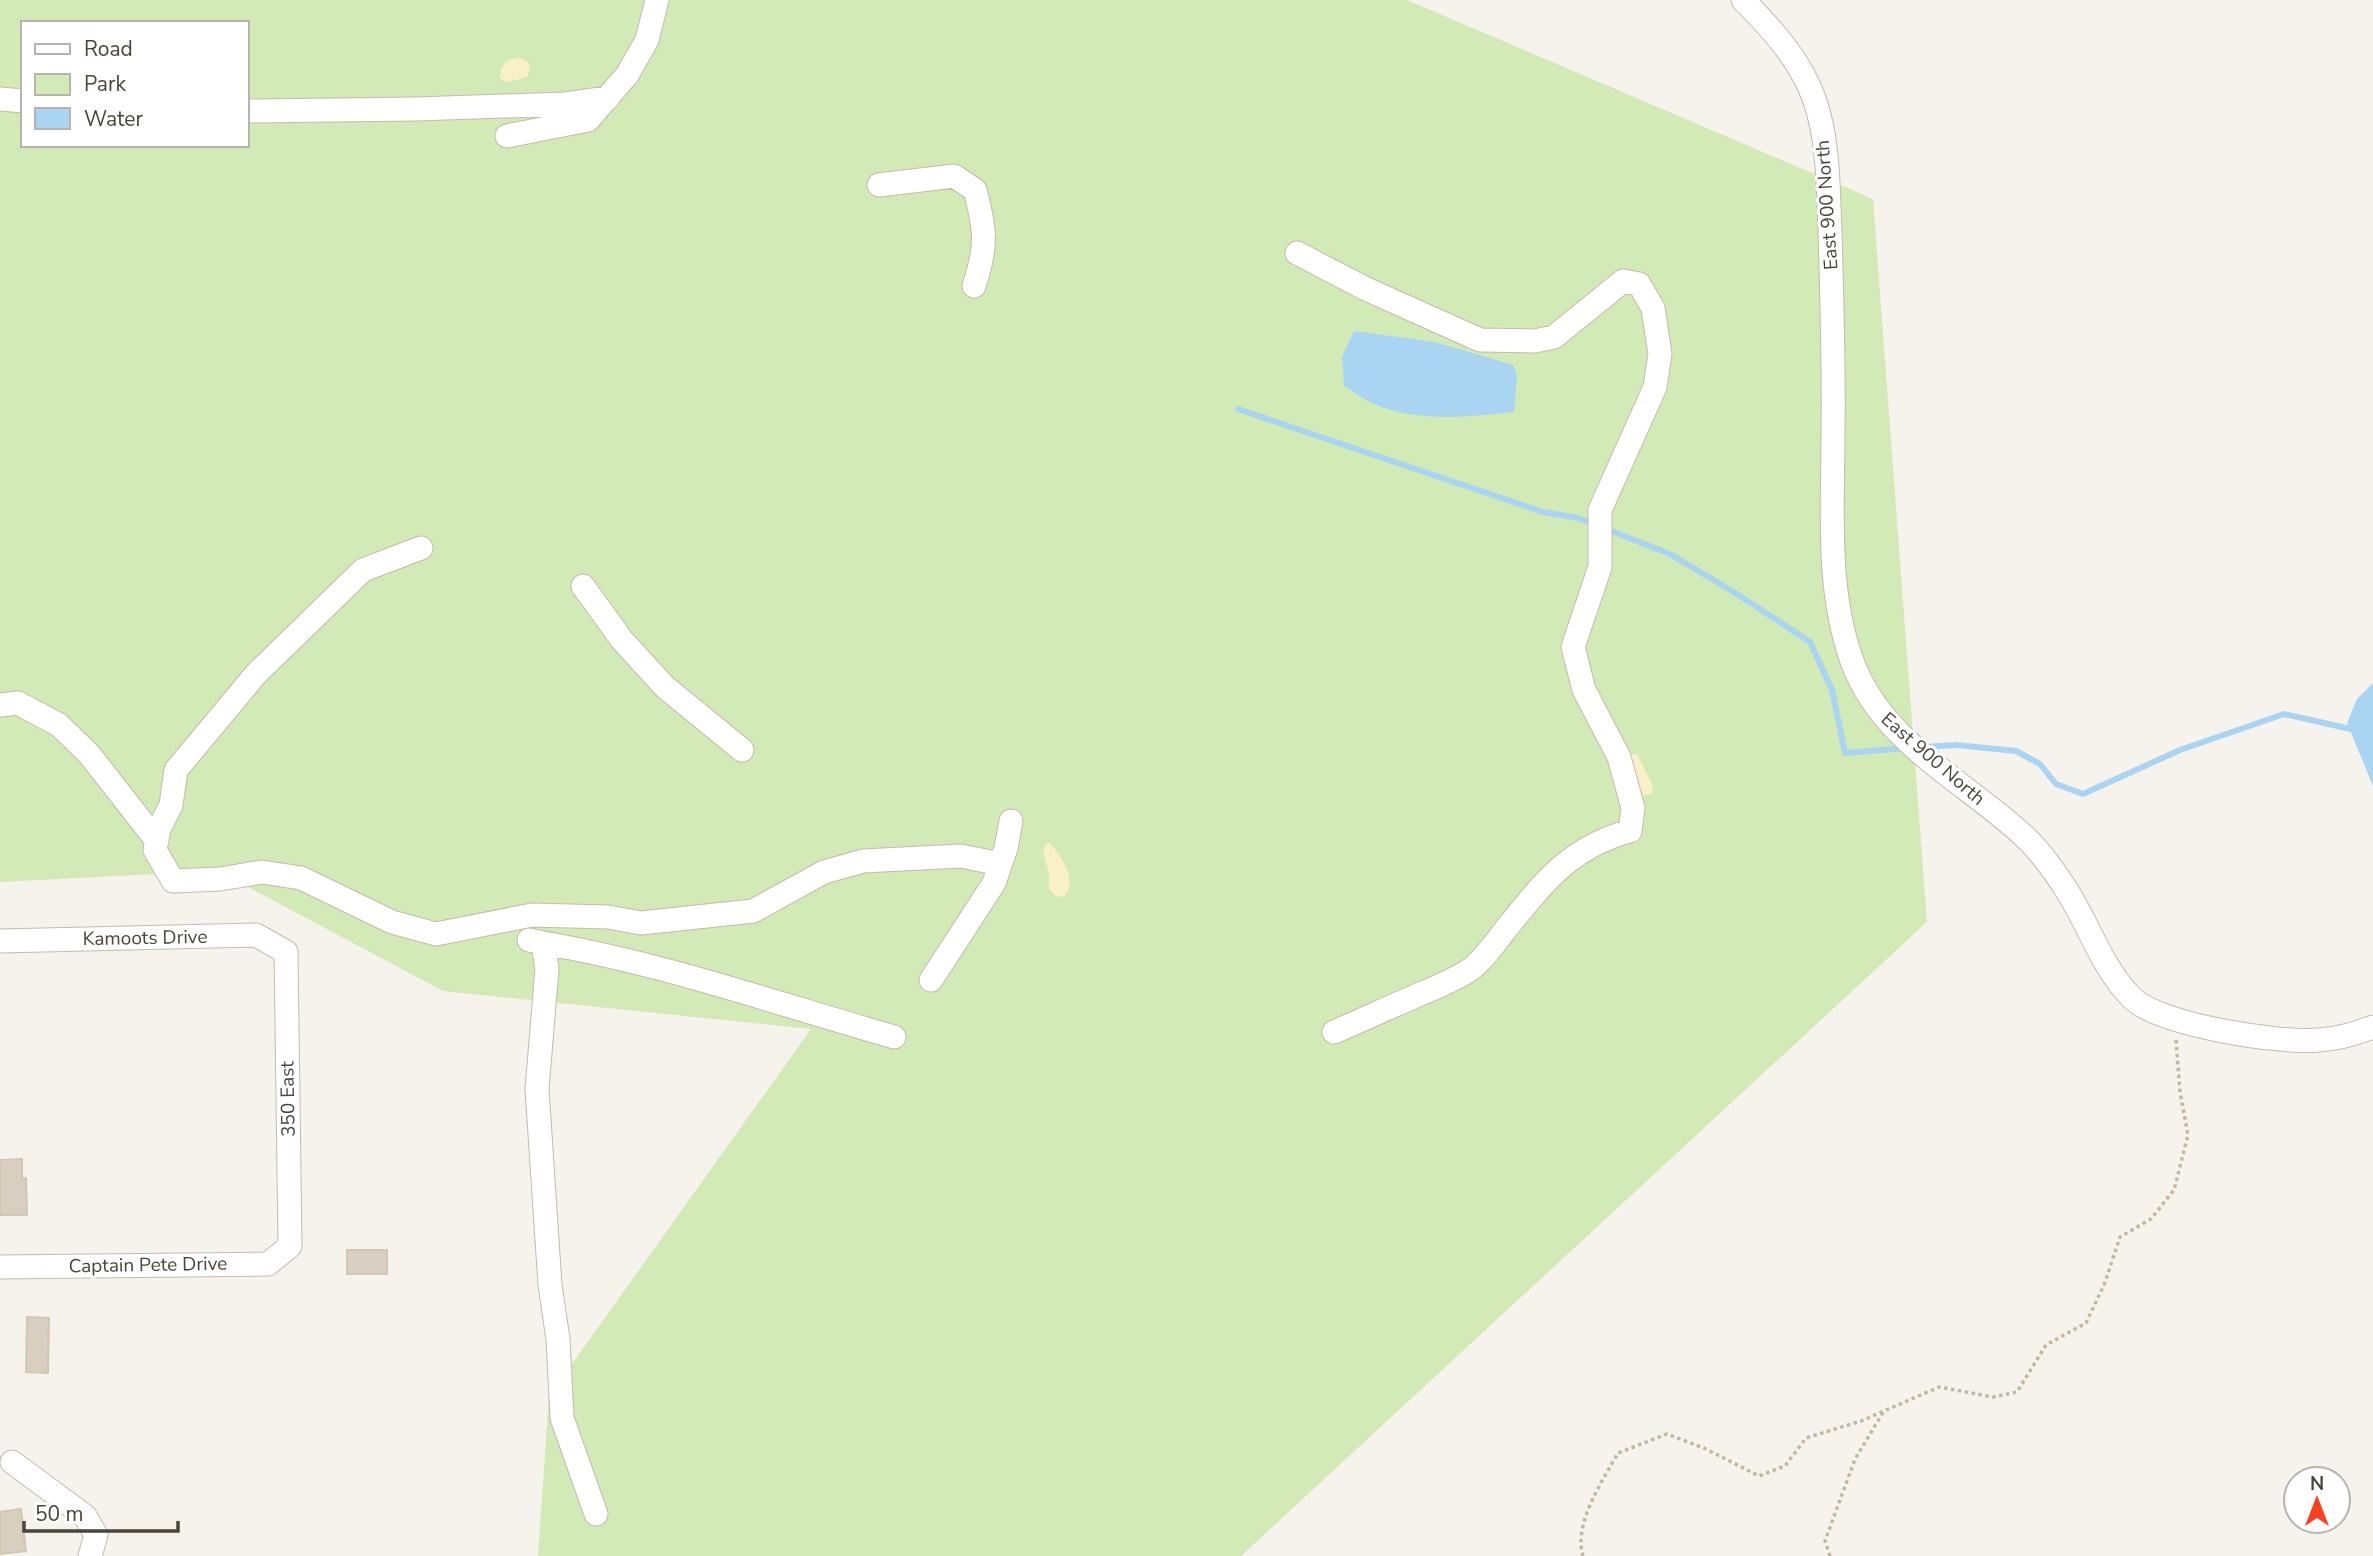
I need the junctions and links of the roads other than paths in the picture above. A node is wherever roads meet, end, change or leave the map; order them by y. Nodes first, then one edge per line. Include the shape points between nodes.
1 (657, 0) edge
2 (1743, 0) edge
3 (608, 98) junction
4 (0, 99) edge
5 (21, 101) edge
6 (248, 111) edge
7 (507, 136) dead end
8 (879, 185) dead end
9 (1297, 253) dead end
10 (974, 286) dead end
11 (421, 548) dead end
12 (583, 586) dead end
13 (0, 705) edge
14 (741, 750) dead end
15 (1011, 821) dead end
16 (157, 841) junction
17 (1000, 864) junction
18 (0, 941) edge
19 (286, 951) joint
20 (931, 980) dead end
21 (2373, 1027) edge
22 (1334, 1032) dead end
23 (894, 1037) dead end
24 (290, 1246) joint
25 (0, 1267) edge
26 (12, 1462) dead end
27 (596, 1514) dead end
28 (90, 1556) edge

1 - 3 street via 647,40
2 - 21 street, East 900 North via 1793,57 1815,101 1822,130 1834,342 1833,545 1840,621 1864,692 1905,739 2043,856 2118,982 2135,1001 2175,1020 2283,1040 2347,1037
3 - 6 street via 417,110
3 - 7 street via 588,120
4 - 5 street
8 - 10 street via 954,176 975,190 984,221 984,255
9 - 22 street via 1480,340 1554,337 1623,281 1639,284 1653,308 1660,354 1655,387 1600,510 1600,567 1573,647 1584,690 1619,757 1633,808 1630,831 1586,847 1566,861 1468,971
11 - 16 street via 363,570 256,674 176,770 171,805
12 - 14 street via 622,640 666,687
13 - 16 street via 18,703 59,725 89,754
15 - 17 street
16 - 17 street via 155,850 173,880 262,872 301,878 392,922 436,934 532,915 608,917 641,923 753,911 824,872 863,861 961,856
17 - 20 street via 994,883
18 - 19 street, Kamoots Drive via 256,935
19 - 24 street, 350 East
23 - 27 street via 587,950 536,942 547,969 537,1089 562,1418
24 - 25 street, Captain Pete Drive via 268,1264
26 - 28 street via 85,1516 96,1535

